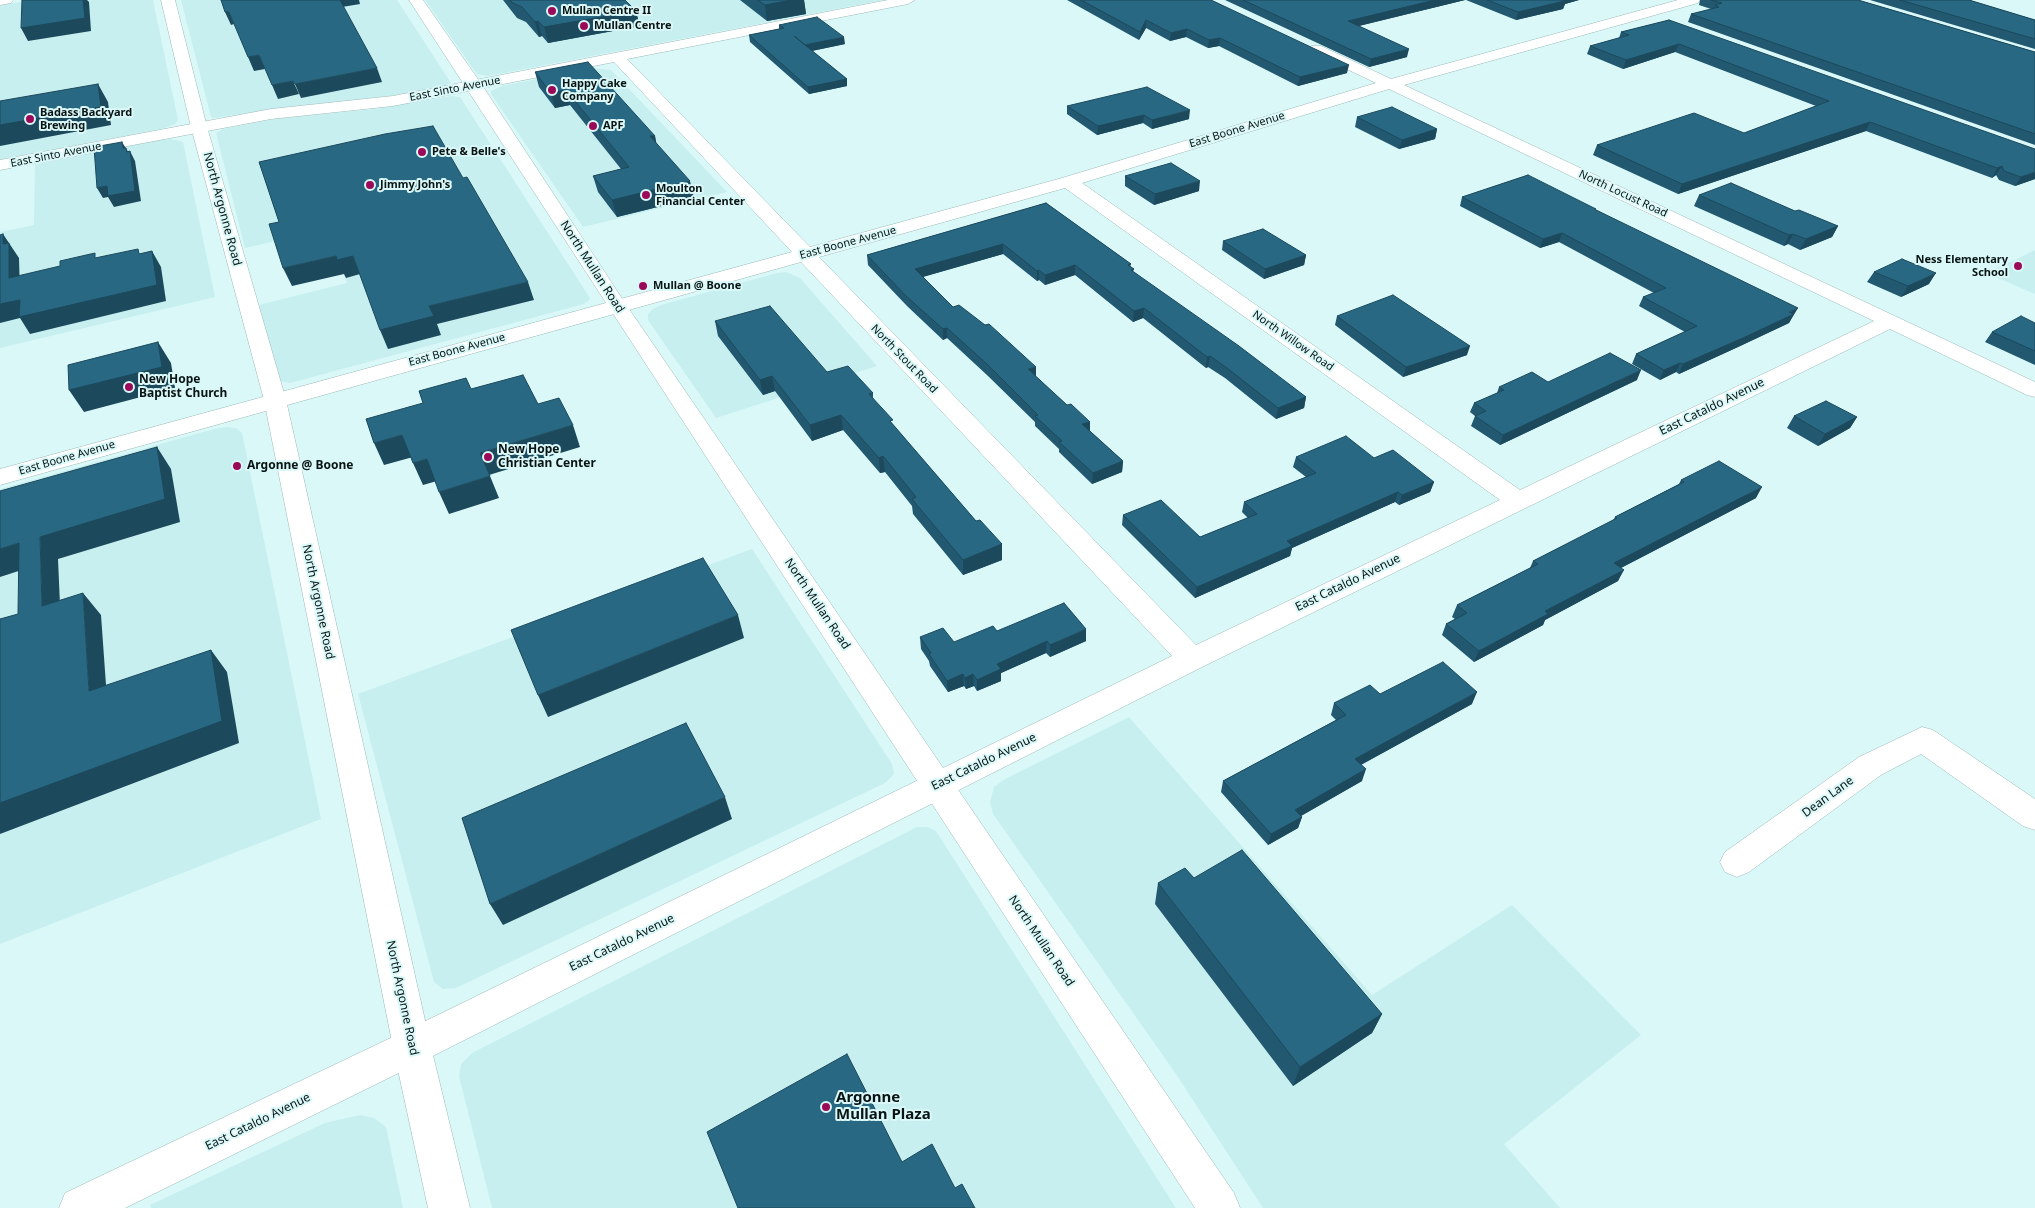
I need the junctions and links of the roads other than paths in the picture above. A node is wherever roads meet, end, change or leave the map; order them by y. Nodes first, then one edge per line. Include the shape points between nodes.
1 (6, 0) edge
2 (168, 0) edge
3 (416, 0) edge
4 (908, 0) edge
5 (1693, 0) edge
6 (0, 1) edge
7 (1644, 13) junction
8 (1672, 23) edge
9 (1300, 42) edge
10 (617, 57) junction
11 (1390, 84) junction
12 (474, 85) junction
13 (199, 127) junction
14 (0, 165) edge
15 (1068, 182) junction
16 (804, 255) junction
17 (617, 306) junction
18 (1891, 321) junction
19 (2035, 390) edge
20 (275, 400) junction
21 (0, 477) edge
22 (1517, 500) junction
23 (1192, 660) junction
24 (938, 785) junction
25 (2035, 816) edge
26 (1737, 862) dead end
27 (412, 1047) junction
28 (80, 1208) edge
29 (449, 1208) edge
30 (1219, 1208) edge

1 - 6 street
2 - 13 street, North Argonne Road
3 - 12 street, North Mullan Road
4 - 10 street, East Sinto Avenue
5 - 7 street, East Boone Avenue
7 - 8 street
7 - 11 street, East Boone Avenue
9 - 11 street, North Locust Road
10 - 12 street, East Sinto Avenue
10 - 16 street, North Stout Road
11 - 15 street, East Boone Avenue
11 - 18 street, North Locust Road
12 - 13 street, East Sinto Avenue via 393,101 271,114
12 - 17 street, North Mullan Road
13 - 14 street, East Sinto Avenue
13 - 20 street, North Argonne Road
15 - 16 street, East Boone Avenue
15 - 22 street, North Willow Road
16 - 17 street, East Boone Avenue
16 - 23 street, North Stout Road
17 - 20 street, East Boone Avenue
17 - 24 street, North Mullan Road
18 - 19 street, North Locust Road
18 - 22 street, East Cataldo Avenue
20 - 21 street, East Boone Avenue
20 - 27 street, North Argonne Road
22 - 23 street, East Cataldo Avenue
23 - 24 street, East Cataldo Avenue
24 - 27 street, East Cataldo Avenue
24 - 30 street, North Mullan Road
25 - 26 street, Dean Lane via 1922,739 1870,766
27 - 28 street, East Cataldo Avenue
27 - 29 street, North Argonne Road

